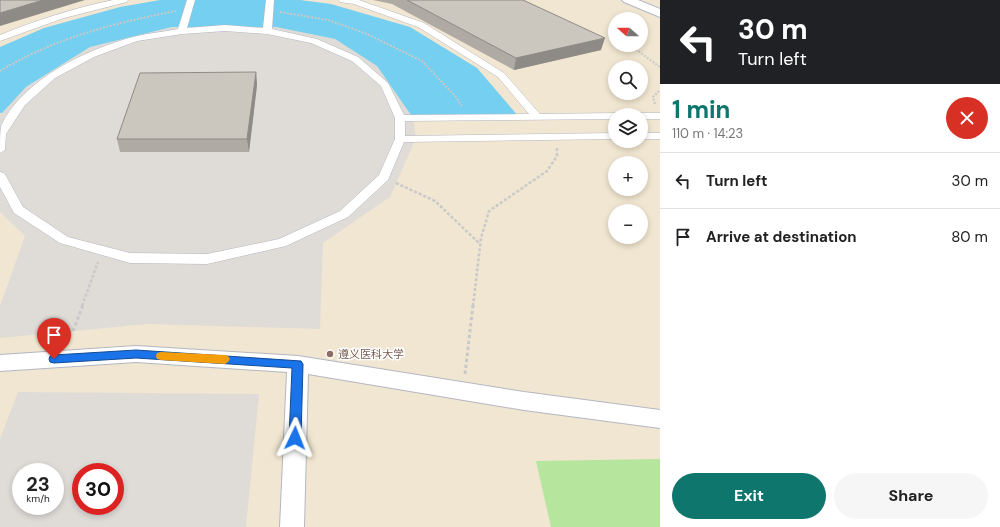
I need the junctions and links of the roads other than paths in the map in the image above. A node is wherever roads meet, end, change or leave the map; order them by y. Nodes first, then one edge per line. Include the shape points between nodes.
1 (124, 0) edge
2 (191, 0) edge
3 (270, 0) edge
4 (343, 0) edge
5 (628, 0) edge
6 (660, 13) edge
7 (182, 30) junction
8 (266, 30) junction
9 (0, 38) edge
10 (608, 116) edge
11 (648, 116) edge
12 (660, 116) edge
13 (537, 117) junction
14 (400, 118) junction
15 (1, 134) edge
16 (608, 136) edge
17 (648, 136) edge
18 (660, 136) edge
19 (400, 139) junction
20 (0, 150) edge
21 (0, 176) edge
22 (1, 364) edge
23 (298, 364) junction
24 (660, 419) edge
25 (292, 527) edge

1 - 9 street via 58,16
2 - 7 street
3 - 8 street
4 - 13 street via 356,2 421,25 501,75
5 - 6 street
7 - 8 street
7 - 15 street via 135,39 98,52 52,76 21,103
8 - 14 street via 314,41 355,59 385,85
10 - 13 street
11 - 12 street
13 - 14 street
14 - 19 street
15 - 20 street
16 - 19 street
17 - 18 street
19 - 21 street via 384,177 344,214 282,243 207,259 130,258 64,240 18,210
22 - 23 street via 136,354
23 - 24 street
23 - 25 street

